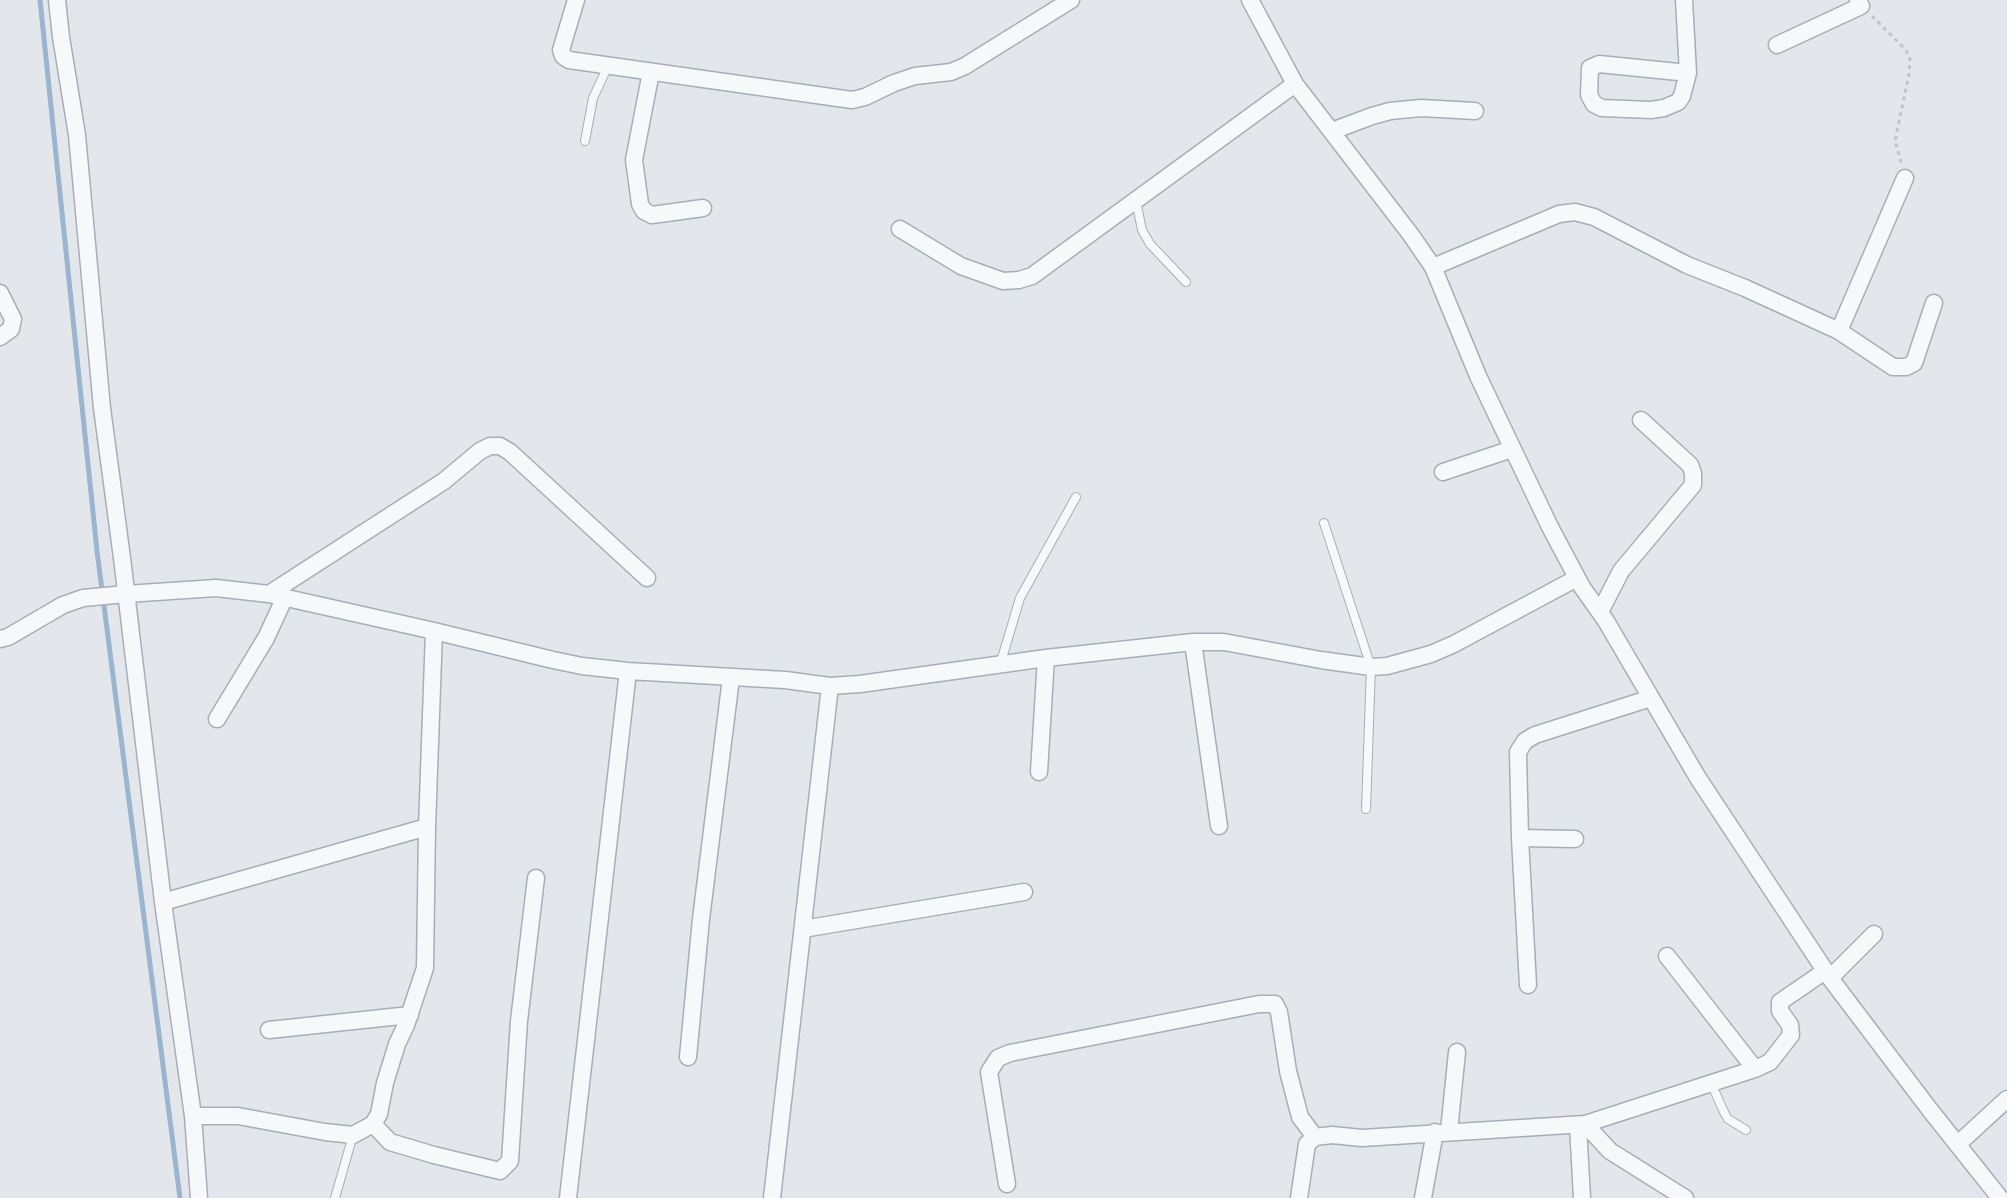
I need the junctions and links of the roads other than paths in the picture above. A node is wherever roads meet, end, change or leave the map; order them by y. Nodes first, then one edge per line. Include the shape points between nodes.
1 (57, 0) edge
2 (576, 0) edge
3 (1072, 0) edge
4 (1250, 0) edge
5 (1684, 0) edge
6 (1860, 3) edge
7 (1777, 45) dead end
8 (608, 66) junction
9 (651, 72) junction
10 (1688, 73) junction
11 (1295, 84) junction
12 (1475, 110) dead end
13 (1332, 131) junction
14 (585, 141) dead end
15 (1905, 178) road end
16 (1136, 201) junction
17 (703, 208) dead end
18 (900, 229) dead end
19 (1432, 267) junction
20 (1186, 282) dead end
21 (0, 293) edge
22 (1934, 303) dead end
23 (1839, 332) junction
24 (0, 337) edge
25 (1641, 420) dead end
26 (1512, 449) junction
27 (1443, 472) dead end
28 (1076, 497) dead end
29 (1324, 524) dead end
30 (646, 578) dead end
31 (1577, 578) junction
32 (122, 594) junction
33 (269, 594) junction
34 (285, 598) junction
35 (1600, 612) junction
36 (434, 631) junction
37 (0, 639) edge
38 (1193, 642) junction
39 (1046, 658) junction
40 (1000, 665) junction
41 (1371, 667) junction
42 (628, 671) junction
43 (732, 678) junction
44 (830, 686) junction
45 (1651, 698) junction
46 (217, 719) dead end
47 (1039, 772) dead end
48 (1366, 809) dead end
49 (1219, 826) dead end
50 (427, 827) junction
51 (1520, 838) junction
52 (1575, 839) dead end
53 (536, 878) dead end
54 (1024, 892) dead end
55 (163, 902) junction
56 (803, 929) junction
57 (1874, 934) dead end
58 (1667, 956) dead end
59 (1828, 974) junction
60 (1528, 985) dead end
61 (410, 1014) junction
62 (269, 1030) dead end
63 (1457, 1052) dead end
64 (688, 1057) dead end
65 (1755, 1070) junction
66 (1710, 1082) junction
67 (2007, 1099) edge
68 (192, 1116) junction
69 (373, 1124) junction
70 (1581, 1124) junction
71 (1746, 1130) dead end
72 (1442, 1131) junction
73 (353, 1135) junction
74 (1315, 1137) junction
75 (1958, 1144) junction
76 (1007, 1184) dead end
77 (199, 1198) edge
78 (335, 1198) edge
79 (568, 1198) edge
80 (772, 1198) edge
81 (1300, 1198) edge
82 (1423, 1198) edge
83 (1582, 1198) edge
84 (1685, 1198) edge
85 (2000, 1198) edge

1 - 32 street via 77,135
2 - 8 street via 562,43 563,56 569,60
3 - 9 street via 965,66 951,72 915,76 852,100
4 - 11 street
5 - 10 street
6 - 7 street
8 - 9 street
8 - 14 lane via 593,98
9 - 17 street via 634,160 640,204 652,215
10 - 10 street via 1598,64 1590,68 1589,95 1594,104 1602,108 1664,108 1678,102
11 - 13 street
11 - 16 street
12 - 13 street via 1421,108 1390,111
13 - 19 street
15 - 23 street
16 - 18 street via 1032,276 1019,280 1003,281 961,266
16 - 20 lane via 1142,230 1150,244
19 - 23 street via 1559,214 1575,212 1594,217 1688,265
19 - 26 street
21 - 24 street via 12,320 11,328
22 - 23 street via 1914,362 1906,367 1893,367
25 - 35 street via 1690,465 1693,485 1621,571
26 - 27 street
26 - 31 street
28 - 40 lane via 1020,598
29 - 41 lane
30 - 33 street via 510,452 500,446 490,446 444,481
31 - 35 street
31 - 41 street via 1439,650 1387,666
32 - 33 street via 216,588
32 - 37 street via 83,598 63,605
32 - 55 street
33 - 34 street
34 - 36 street
34 - 46 street via 266,638
35 - 45 street
36 - 42 street via 553,660
36 - 50 street
38 - 39 street
38 - 41 street via 1224,642
38 - 49 street
39 - 40 street
39 - 47 street
40 - 44 street
41 - 48 lane
42 - 43 street
42 - 79 street
43 - 44 street via 778,679
43 - 64 street via 701,918
44 - 56 street
45 - 51 street via 1525,741 1518,752
45 - 59 street via 1698,778
50 - 55 street
50 - 61 street via 425,968
51 - 52 street
51 - 60 street
53 - 69 street via 519,1021 510,1161 500,1171 434,1155 390,1142
54 - 56 street
55 - 68 street
56 - 80 street
57 - 59 street
58 - 65 street
59 - 65 street via 1780,1002 1780,1011 1790,1025 1791,1035 1770,1062
59 - 75 street
61 - 62 street
61 - 69 street via 397,1044 379,1114
63 - 72 street
65 - 66 street
66 - 70 street
66 - 71 lane via 1728,1119
67 - 75 street
68 - 73 street via 238,1116
68 - 77 street
69 - 73 street
70 - 72 street
70 - 83 street
70 - 84 street via 1610,1151
72 - 74 street via 1362,1138
72 - 82 street
73 - 78 lane
74 - 76 street via 1300,1117 1275,1004 1259,1004 998,1058 989,1072
74 - 81 street via 1307,1144
75 - 85 street

